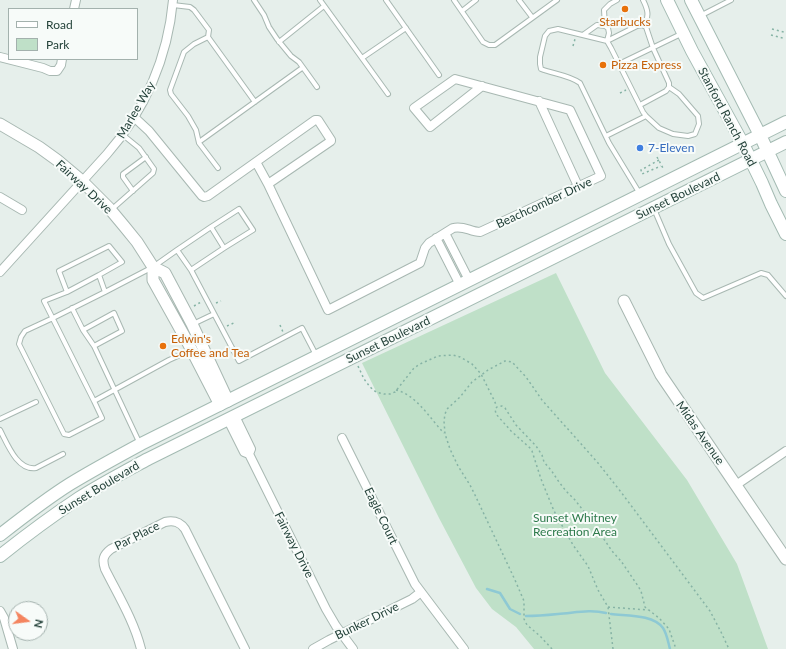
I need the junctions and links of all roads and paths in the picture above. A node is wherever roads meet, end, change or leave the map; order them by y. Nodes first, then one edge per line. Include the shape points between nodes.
1 (254, 0) edge
2 (320, 0) edge
3 (386, 0) edge
4 (454, 0) edge
5 (476, 0) edge
6 (520, 0) edge
7 (556, 0) edge
8 (617, 0) edge
9 (643, 0) edge
10 (667, 0) edge
11 (691, 0) edge
12 (731, 0) edge
13 (172, 2) edge
14 (324, 6) junction
15 (462, 11) junction
16 (699, 16) junction
17 (532, 17) junction
18 (605, 26) junction
19 (645, 26) junction
20 (406, 28) junction
21 (772, 29) dead end
22 (784, 32) dead end
23 (683, 33) junction
24 (583, 35) junction
25 (771, 35) dead end
26 (208, 37) junction
27 (783, 38) dead end
28 (575, 39) dead end
29 (279, 42) junction
30 (607, 42) junction
31 (573, 46) dead end
32 (653, 48) junction
33 (362, 58) junction
34 (12, 60) edge
35 (62, 60) edge
36 (620, 64) junction
37 (302, 68) junction
38 (439, 75) dead end
39 (482, 86) junction
40 (317, 87) dead end
41 (669, 87) junction
42 (388, 94) dead end
43 (539, 101) junction
44 (255, 102) junction
45 (640, 105) junction
46 (646, 116) junction
47 (135, 118) junction
48 (786, 122) edge
49 (0, 124) edge
50 (123, 135) junction
51 (760, 135) junction
52 (606, 136) junction
53 (199, 142) junction
54 (786, 142) edge
55 (743, 144) junction
56 (768, 152) junction
57 (146, 157) junction
58 (657, 157) dead end
59 (659, 160) junction
60 (751, 160) junction
61 (256, 162) junction
62 (661, 166) junction
63 (218, 168) dead end
64 (663, 168) dead end
65 (82, 181) junction
66 (268, 184) junction
67 (578, 186) junction
68 (133, 191) junction
69 (786, 191) edge
70 (641, 195) junction
71 (0, 197) edge
72 (653, 208) junction
73 (22, 210) dead end
74 (111, 211) junction
75 (211, 227) junction
76 (445, 233) junction
77 (786, 234) edge
78 (436, 238) junction
79 (224, 248) junction
80 (177, 250) junction
81 (153, 266) junction
82 (191, 270) junction
83 (0, 272) edge
84 (98, 275) junction
85 (464, 282) junction
86 (67, 292) junction
87 (105, 292) junction
88 (786, 296) edge
89 (624, 301) dead end
90 (197, 304) dead end
91 (192, 307) dead end
92 (72, 308) junction
93 (214, 314) junction
94 (52, 318) junction
95 (236, 322) dead end
96 (192, 324) junction
97 (222, 328) junction
98 (82, 330) junction
99 (94, 346) junction
100 (192, 350) junction
101 (317, 357) junction
102 (354, 357) junction
103 (482, 375) junction
104 (114, 390) junction
105 (396, 390) junction
106 (94, 401) junction
107 (36, 402) dead end
108 (224, 403) junction
109 (497, 407) junction
110 (231, 418) junction
111 (0, 419) edge
112 (0, 430) edge
113 (445, 434) junction
114 (342, 438) dead end
115 (141, 444) junction
116 (786, 451) edge
117 (63, 454) dead end
118 (736, 485) junction
119 (0, 535) edge
120 (0, 556) edge
121 (786, 559) edge
122 (421, 592) junction
123 (608, 607) junction
124 (650, 610) junction
125 (0, 611) edge
126 (342, 634) junction
127 (13, 649) edge
128 (141, 649) edge
129 (245, 649) edge
130 (313, 649) edge
131 (352, 649) edge
132 (464, 649) edge
133 (552, 649) edge
134 (613, 649) edge
135 (676, 649) edge
136 (729, 649) edge

1 - 29 lane
2 - 14 lane
3 - 20 lane
4 - 15 lane
5 - 15 lane
6 - 17 lane
7 - 17 lane
8 - 18 lane via 604,10
9 - 19 lane via 648,17
10 - 23 main road, Stanford Ranch Road
11 - 16 main road, Stanford Ranch Road
12 - 16 lane
13 - 26 lane via 194,10 209,30
13 - 47 street, Marlee Way via 169,31 160,63
14 - 29 lane
14 - 33 lane
15 - 17 lane via 483,42 489,45 495,45
16 - 51 main road, Stanford Ranch Road
18 - 24 lane via 597,25
18 - 30 lane via 609,33
19 - 30 lane via 637,26
19 - 32 lane
20 - 33 lane
20 - 38 lane
21 - 22 path
23 - 32 lane
23 - 55 main road, Stanford Ranch Road
24 - 30 lane
24 - 52 lane via 558,29 549,31 540,64 542,69 548,72 580,82
25 - 27 path
26 - 44 lane
26 - 53 lane via 184,52 170,90 196,130
28 - 31 path
29 - 37 lane
30 - 36 lane
32 - 36 lane
32 - 41 lane
33 - 42 lane
34 - 35 street via 58,71
36 - 45 lane
37 - 40 lane
37 - 44 lane
39 - 39 street, Beachcomber Drive via 454,79 414,108 430,127
39 - 43 street, Beachcomber Drive
41 - 45 lane
41 - 46 lane via 679,94 698,116 699,124 695,134 673,134 659,128
43 - 67 street
43 - 67 street, Beachcomber Drive via 570,110 602,176
44 - 53 lane
45 - 46 lane
46 - 52 lane
47 - 50 street, Marlee Way
47 - 61 street via 204,197
48 - 51 main road, Sunset Boulevard
49 - 65 street, Fairway Drive via 39,147
50 - 57 lane
50 - 65 street, Marlee Way
51 - 55 main road, Sunset Boulevard
51 - 56 main road, Stanford Ranch Road
52 - 70 lane
53 - 63 lane
54 - 56 main road, Sunset Boulevard
55 - 60 main road, Stanford Ranch Road
55 - 70 main road, Sunset Boulevard
56 - 60 main road, Sunset Boulevard
56 - 69 main road, Stanford Ranch Road
57 - 68 lane via 154,169 153,173
57 - 68 lane via 123,174
58 - 59 path
59 - 62 path
59 - 62 path via 641,170 642,174
60 - 72 main road, Sunset Boulevard
60 - 77 main road, Stanford Ranch Road
61 - 66 street, Beachcomber Drive
61 - 66 street via 315,120 318,120 331,140
62 - 64 path
65 - 74 street, Fairway Drive
65 - 83 street, Marlee Way
66 - 78 street, Beachcomber Drive via 328,310 420,263 429,243
67 - 76 street, Beachcomber Drive via 480,232 458,227
68 - 74 lane
70 - 85 main road, Sunset Boulevard
71 - 73 street
72 - 88 lane via 696,293 703,298 761,273 768,275
72 - 102 main road, Sunset Boulevard
74 - 81 street, Fairway Drive
75 - 79 lane
75 - 79 lane via 239,209 253,230
75 - 80 lane
76 - 78 street, Beachcomber Drive
76 - 85 street
78 - 85 street
79 - 82 lane
80 - 81 lane
80 - 82 lane
81 - 87 lane
81 - 96 street, Fairway Drive via 165,273
81 - 100 street, Fairway Drive via 153,280
82 - 93 lane
84 - 86 lane
84 - 86 lane via 122,262 109,246 59,271
84 - 87 lane
85 - 101 main road, Sunset Boulevard
86 - 94 lane via 44,302
87 - 92 lane
89 - 118 street, Midas Avenue via 661,375
90 - 91 path
92 - 94 lane
92 - 98 lane
93 - 96 lane
93 - 97 lane
94 - 106 lane
94 - 106 lane via 25,331 19,344 64,434 69,435 102,418
95 - 97 path
96 - 108 street, Fairway Drive
97 - 101 lane via 239,361 302,328
98 - 99 lane
98 - 99 lane via 114,313 122,331
99 - 104 lane
100 - 104 lane
100 - 108 street, Fairway Drive
101 - 108 main road, Sunset Boulevard
102 - 105 path via 370,387 376,392 390,394
102 - 110 main road, Sunset Boulevard
103 - 105 path via 472,364 460,357 438,356 414,368
103 - 109 path
103 - 113 path via 472,382 447,410 444,421
103 - 136 path via 509,361 526,377 542,400 628,500 710,612
104 - 106 lane
104 - 115 lane
105 - 113 path via 416,400
107 - 111 lane
108 - 110 main road
108 - 115 main road, Sunset Boulevard
109 - 123 path via 496,414 532,451 554,511 588,566
109 - 124 path via 505,408 536,446 544,462 629,572 641,591 645,607
110 - 120 main road, Sunset Boulevard via 104,483 46,521
110 - 126 street, Fairway Drive via 251,449 249,454 326,608
112 - 117 lane via 15,457 27,467 36,468
113 - 133 path via 524,601 524,619
114 - 122 street, Eagle Court via 410,576
115 - 119 main road, Sunset Boulevard via 70,484
116 - 118 street
118 - 121 street, Midas Avenue
122 - 126 street, Bunker Drive
122 - 132 street, Eagle Court
123 - 124 path
123 - 134 path
124 - 135 path via 666,624
125 - 127 street
126 - 130 street, Bunker Drive
126 - 131 street, Fairway Drive
128 - 129 street, Par Place via 132,623 105,569 103,558 111,549 170,520 182,524 185,529

